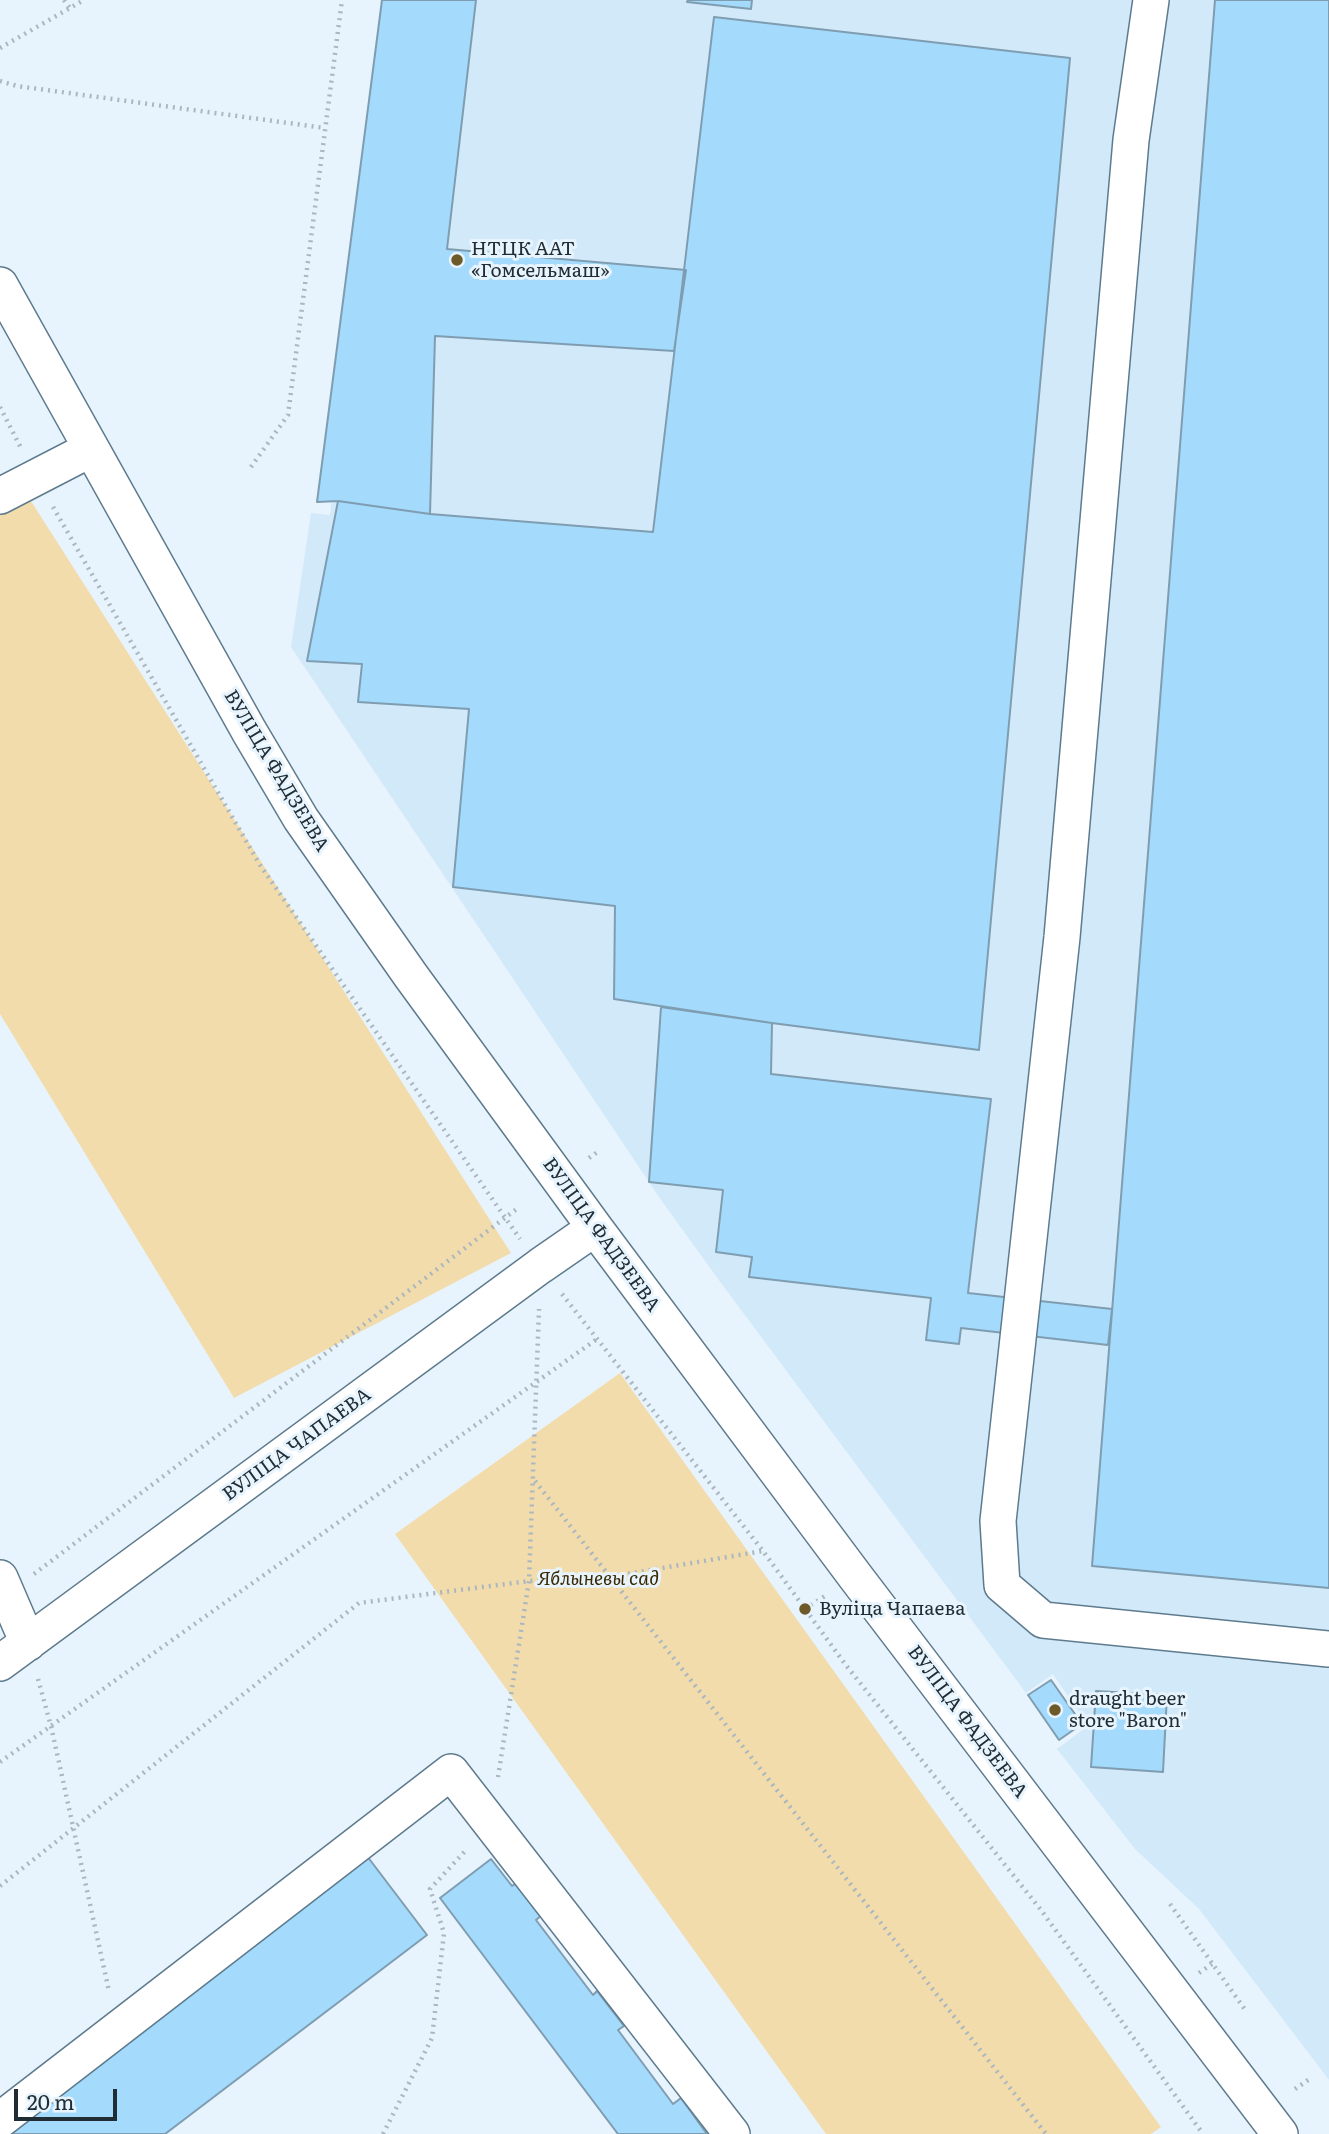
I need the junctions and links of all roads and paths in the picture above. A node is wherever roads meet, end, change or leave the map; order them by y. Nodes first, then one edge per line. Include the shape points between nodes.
1 (64, 0) edge
2 (84, 0) edge
3 (342, 0) edge
4 (1151, 0) edge
5 (69, 8) junction
6 (0, 48) edge
7 (0, 81) edge
8 (325, 128) junction
9 (0, 285) edge
10 (0, 407) edge
11 (91, 449) junction
12 (23, 453) dead end
13 (251, 467) dead end
14 (0, 496) edge
15 (52, 506) dead end
16 (599, 1151) dead end
17 (589, 1158) dead end
18 (518, 1208) dead end
19 (504, 1217) junction
20 (595, 1228) junction
21 (540, 1266) junction
22 (597, 1339) junction
23 (537, 1382) junction
24 (534, 1481) junction
25 (763, 1551) junction
26 (609, 1577) junction
27 (529, 1581) junction
28 (4, 1586) edge
29 (27, 1643) junction
30 (1329, 1649) edge
31 (0, 1663) edge
32 (51, 1726) junction
33 (0, 1762) edge
34 (491, 1823) junction
35 (0, 1886) edge
36 (1170, 1904) dead end
37 (1246, 2011) dead end
38 (118, 2029) junction
39 (1311, 2078) dead end
40 (1295, 2089) dead end
41 (0, 2120) edge
42 (383, 2134) edge
43 (732, 2134) edge
44 (1045, 2134) edge
45 (1203, 2134) edge
46 (1280, 2134) edge

1 - 5 path
2 - 5 path
3 - 8 path
4 - 30 street via 1131,140 1062,937 998,1521 1002,1585 1043,1620
5 - 6 path
7 - 8 path
8 - 13 path via 288,415
9 - 11 street, ВУЛІЦА ФАДЗЕЕВА
10 - 12 path
11 - 14 street
11 - 20 street, ВУЛІЦА ФАДЗЕЕВА via 301,819
15 - 19 path via 260,865
16 - 17 path
18 - 19 path
19 - 21 path
19 - 28 path
20 - 21 street, ВУЛІЦА ЧАПАЕВА
20 - 46 street, ВУЛІЦА ФАДЗЕЕВА
21 - 22 path
21 - 23 path
21 - 29 street, ВУЛІЦА ЧАПАЕВА
22 - 23 path
22 - 25 path
23 - 24 path
23 - 32 path
24 - 26 path
24 - 27 path
25 - 26 path
25 - 45 path via 845,1664 1041,1910
26 - 27 path
26 - 44 path
27 - 34 path
27 - 35 path via 359,1603
28 - 29 street
29 - 31 street, ВУЛІЦА ЧАПАЕВА
29 - 32 path
32 - 33 path
32 - 38 path
34 - 38 street via 451,1772
34 - 42 path via 430,1889 444,1933 432,2038
34 - 43 street
36 - 37 path
38 - 41 street
39 - 40 path

